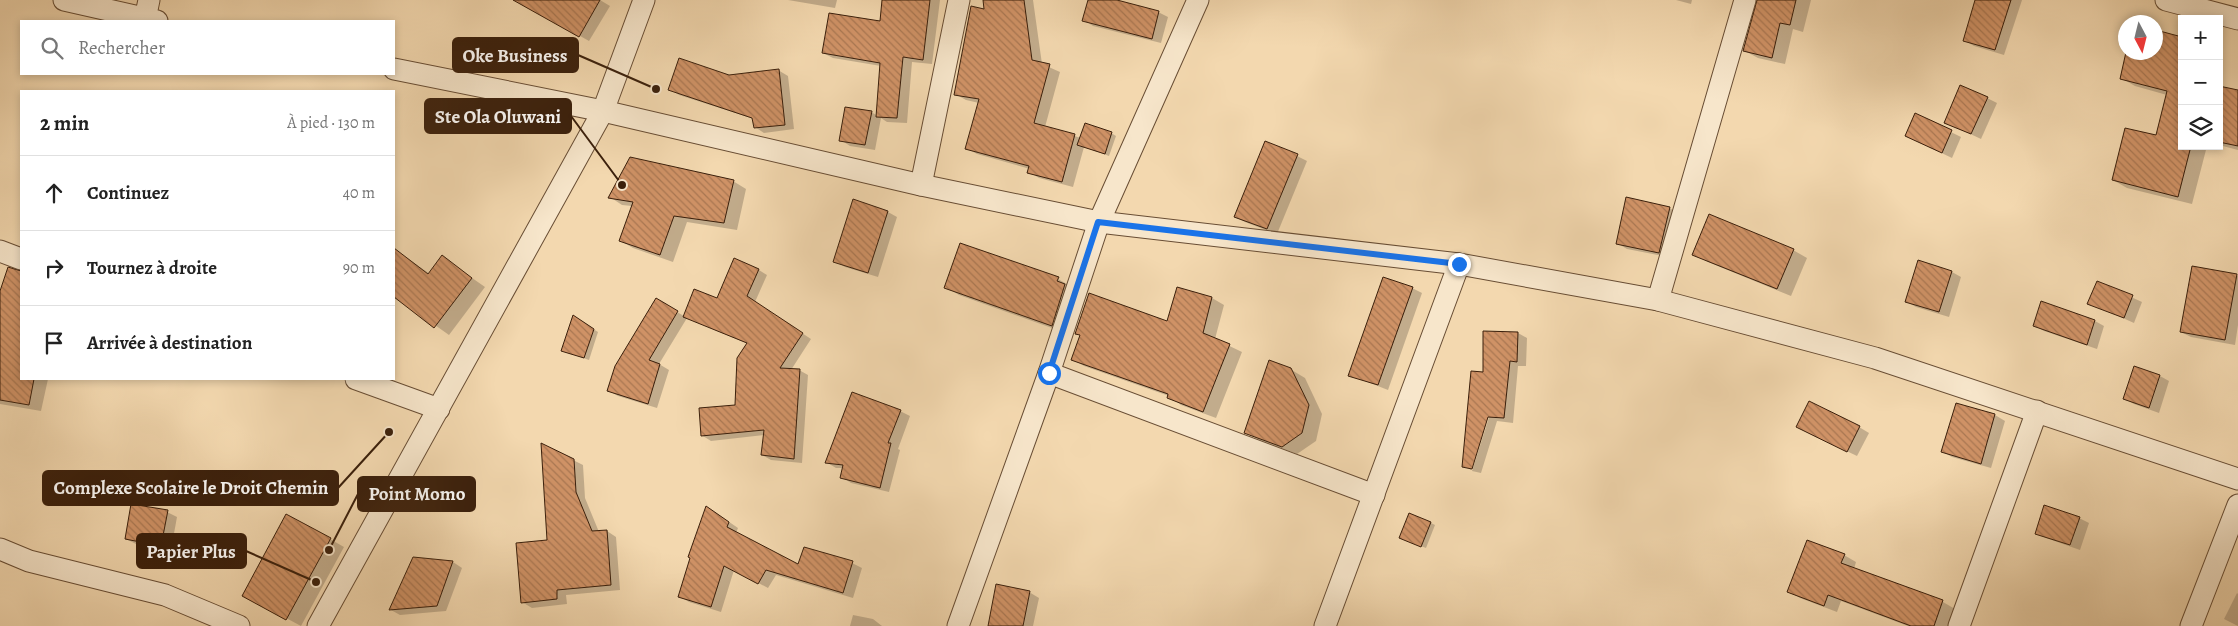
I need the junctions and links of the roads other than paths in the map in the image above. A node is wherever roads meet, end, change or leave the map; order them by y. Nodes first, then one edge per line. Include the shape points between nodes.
1 (64, 0) edge
2 (644, 0) edge
3 (959, 0) edge
4 (1198, 0) edge
5 (1745, 0) edge
6 (2166, 0) edge
7 (150, 13) edge
8 (2238, 19) edge
9 (395, 69) edge
10 (602, 111) junction
11 (922, 185) junction
12 (1098, 222) junction
13 (0, 251) edge
14 (20, 259) edge
15 (1459, 264) junction
16 (1658, 300) junction
17 (1049, 373) junction
18 (359, 380) edge
19 (439, 409) junction
20 (2037, 411) junction
21 (2238, 480) edge
22 (1374, 495) junction
23 (2238, 505) edge
24 (0, 549) edge
25 (239, 626) edge
26 (318, 626) edge
27 (958, 626) edge
28 (1325, 626) edge
29 (1959, 626) edge
30 (2191, 626) edge

1 - 7 street
2 - 10 street
3 - 11 street
4 - 12 street
5 - 16 street
6 - 8 street
9 - 10 street
10 - 11 street
10 - 19 street
11 - 12 street
12 - 15 street
12 - 17 street
13 - 14 street
15 - 16 street
15 - 22 street
16 - 20 street via 1875,358
17 - 22 street
17 - 27 street
18 - 19 street
19 - 26 street
20 - 21 street
20 - 29 street
22 - 28 street
23 - 30 street
24 - 25 street via 29,561 166,595

